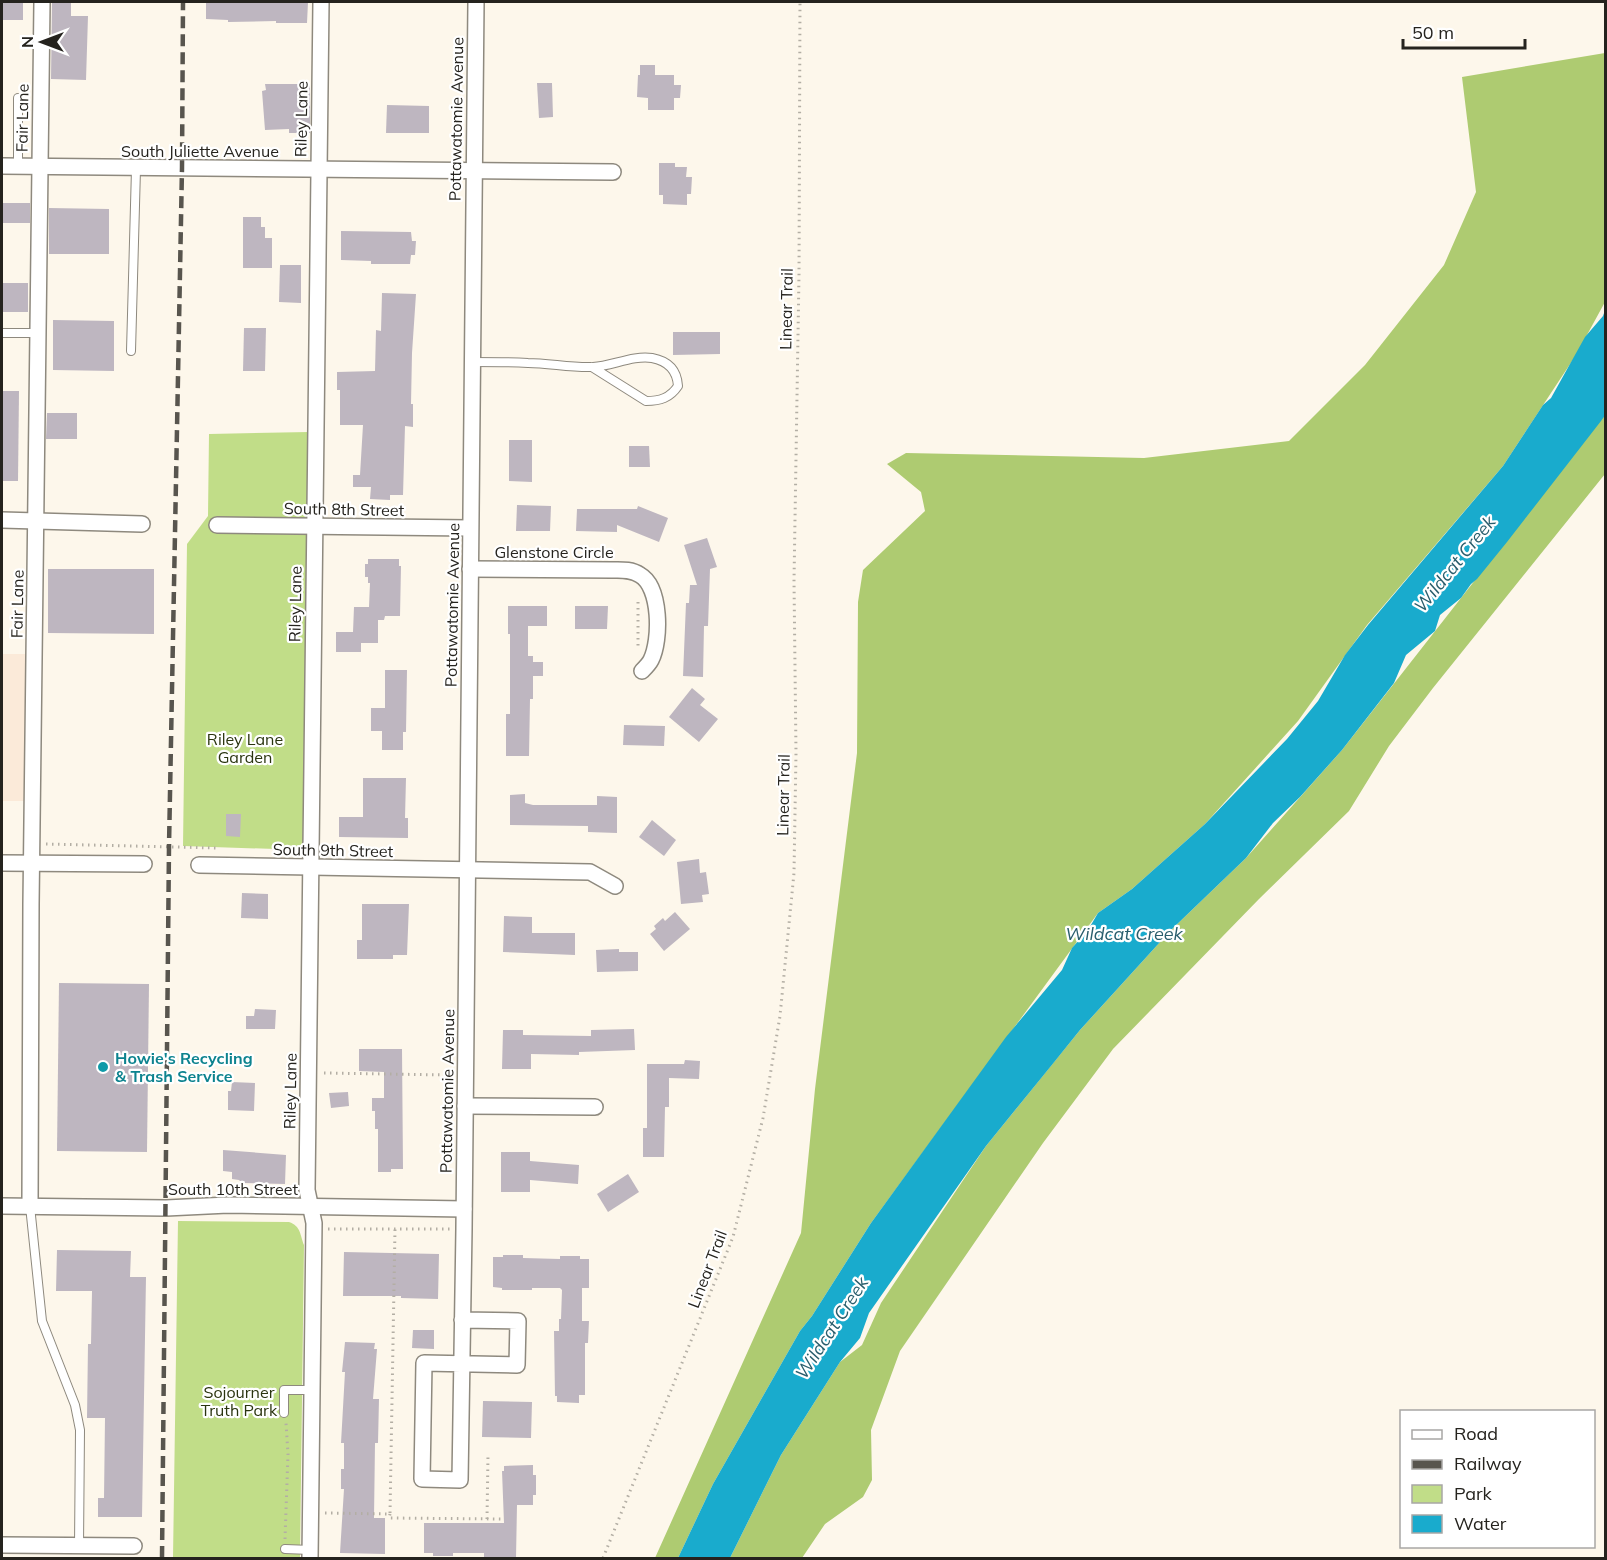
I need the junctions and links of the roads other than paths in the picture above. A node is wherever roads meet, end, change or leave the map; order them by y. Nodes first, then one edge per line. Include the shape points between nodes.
1 (42, 2) edge
2 (321, 2) edge
3 (476, 2) edge
4 (18, 98) dead end
5 (2, 166) edge
6 (18, 166) junction
7 (40, 167) junction
8 (136, 169) junction
9 (319, 169) junction
10 (474, 172) junction
11 (614, 172) dead end
12 (2, 333) edge
13 (38, 333) junction
14 (131, 351) dead end
15 (472, 362) junction
16 (592, 367) junction
17 (2, 520) edge
18 (36, 521) junction
19 (142, 524) dead end
20 (217, 525) dead end
21 (314, 526) junction
22 (470, 528) junction
23 (470, 569) junction
24 (642, 671) road end
25 (2, 863) edge
26 (32, 863) junction
27 (144, 864) dead end
28 (199, 865) dead end
29 (310, 867) junction
30 (467, 870) junction
31 (615, 886) dead end
32 (465, 1106) junction
33 (595, 1107) dead end
34 (2, 1206) edge
35 (30, 1206) junction
36 (311, 1208) junction
37 (464, 1209) junction
38 (462, 1320) junction
39 (462, 1364) junction
40 (312, 1390) junction
41 (284, 1413) road end
42 (2, 1545) edge
43 (79, 1546) junction
44 (134, 1546) dead end
45 (285, 1549) road end
46 (310, 1554) edge

1 - 7 street, Fair Lane
2 - 9 street, Riley Lane
3 - 10 street, Pottawatomie Avenue
4 - 6 lane
5 - 6 street, South Juliette Avenue
6 - 7 street, South Juliette Avenue
7 - 8 street, South Juliette Avenue
7 - 13 street, Fair Lane
8 - 9 street, South Juliette Avenue
8 - 14 lane
9 - 10 street, South Juliette Avenue
9 - 21 street, Riley Lane
10 - 11 street, South Juliette Avenue
10 - 15 street, Pottawatomie Avenue
12 - 13 lane
13 - 18 street, Fair Lane
15 - 16 lane
15 - 22 street, Pottawatomie Avenue
16 - 16 lane via 651,358 672,367 678,386 667,397 646,401
17 - 18 street
18 - 19 street
18 - 26 street, Fair Lane
20 - 21 street, South 8th Street
21 - 22 street, South 8th Street
21 - 29 street, Riley Lane
22 - 23 street, Pottawatomie Avenue
23 - 24 street, Glenstone Circle via 612,570 642,575 656,599 658,618 652,659
23 - 30 street, Pottawatomie Avenue
25 - 26 street
26 - 27 street
26 - 35 street, Fair Lane
28 - 29 street, South 9th Street
29 - 30 street, South 9th Street
29 - 36 street, Riley Lane via 307,1190
30 - 31 street, South 9th Street via 590,872
30 - 32 street, Pottawatomie Avenue
32 - 33 street
32 - 37 street, Pottawatomie Avenue
34 - 35 street, South 10th Street
35 - 36 street, South 10th Street
35 - 43 lane via 42,1321 75,1405 80,1430
36 - 37 street, South 10th Street
36 - 40 street
37 - 38 street, Pottawatomie Avenue
38 - 39 street, Pottawatomie Avenue
38 - 39 street via 518,1321 516,1365
39 - 39 street via 460,1480 422,1479 424,1363
40 - 41 lane via 284,1389
40 - 46 street
42 - 43 street
43 - 44 street
45 - 46 lane

